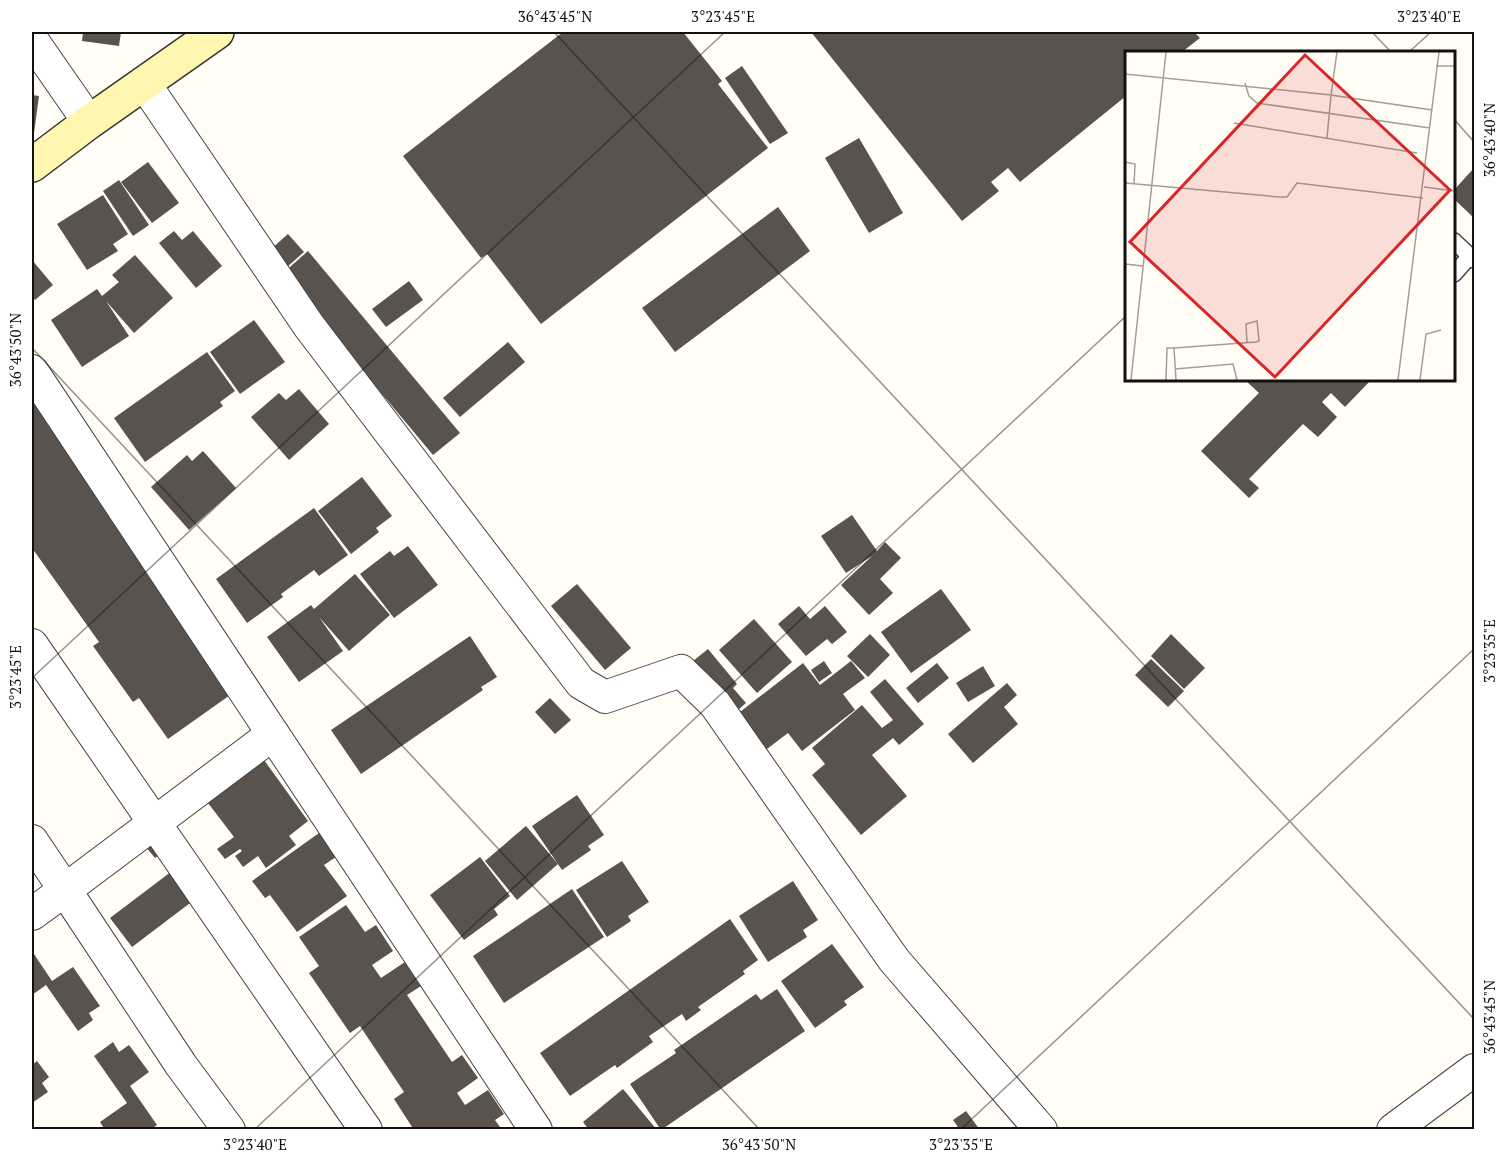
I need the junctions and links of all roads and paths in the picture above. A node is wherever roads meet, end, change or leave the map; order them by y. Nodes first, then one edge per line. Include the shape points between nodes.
1 (217, 32) edge
2 (32, 40) edge
3 (144, 82) junction
4 (89, 122) junction
5 (32, 165) edge
6 (1455, 242) edge
7 (1472, 258) edge
8 (1455, 273) edge
9 (32, 371) edge
10 (32, 645) edge
11 (273, 734) junction
12 (154, 822) junction
13 (32, 841) edge
14 (65, 890) junction
15 (32, 914) edge
16 (1474, 1070) edge
17 (229, 1130) edge
18 (366, 1130) edge
19 (536, 1130) edge
20 (1041, 1130) edge
21 (1393, 1130) edge

1 - 3 main road
2 - 4 street
3 - 4 main road
3 - 20 street via 309,326 581,683 605,697 681,671 715,704 894,960
4 - 5 main road
6 - 7 lane
7 - 8 lane
9 - 11 street
10 - 12 street
11 - 12 street
11 - 19 street
12 - 14 street
12 - 18 street
13 - 14 street
14 - 15 street
14 - 17 street
16 - 21 street

